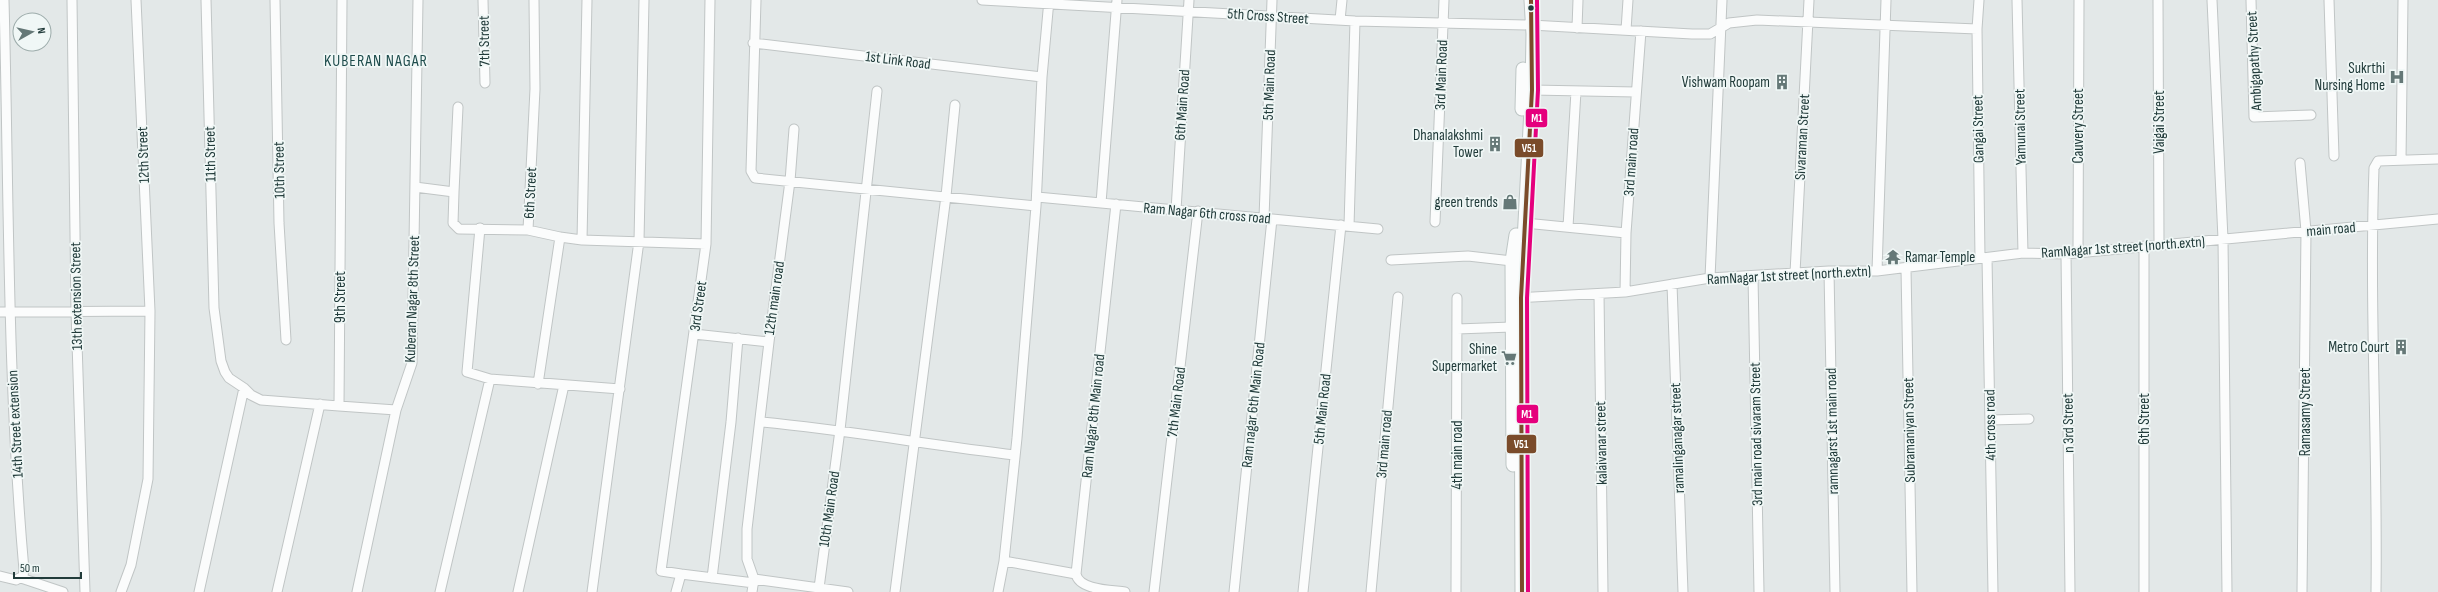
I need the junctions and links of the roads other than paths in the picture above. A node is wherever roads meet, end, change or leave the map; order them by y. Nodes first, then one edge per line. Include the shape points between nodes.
1 (4, 0) edge
2 (72, 0) edge
3 (136, 0) edge
4 (206, 0) edge
5 (275, 0) edge
6 (342, 0) edge
7 (418, 0) edge
8 (483, 0) edge
9 (534, 0) edge
10 (587, 0) edge
11 (644, 0) edge
12 (710, 0) edge
13 (756, 0) edge
14 (982, 0) edge
15 (1190, 0) edge
16 (1272, 0) edge
17 (1342, 0) edge
18 (1444, 0) edge
19 (1531, 0) edge
20 (1578, 0) edge
21 (1628, 0) edge
22 (1722, 0) edge
23 (1810, 0) edge
24 (1886, 0) edge
25 (1979, 0) edge
26 (2017, 0) edge
27 (2079, 0) edge
28 (2158, 0) edge
29 (2212, 0) edge
30 (2251, 0) edge
31 (2329, 0) edge
32 (2403, 0) edge
33 (1049, 3) edge
34 (1117, 4) edge
35 (1188, 11) junction
36 (1271, 17) junction
37 (1340, 20) junction
38 (1355, 21) junction
39 (1443, 22) junction
40 (1809, 23) junction
41 (1885, 26) junction
42 (1577, 28) junction
43 (1532, 29) junction
44 (1722, 29) junction
45 (1977, 29) junction
46 (1626, 30) junction
47 (1641, 32) junction
48 (754, 43) junction
49 (1042, 77) junction
50 (485, 83) dead end
51 (1532, 90) junction
52 (877, 91) dead end
53 (1576, 91) junction
54 (1636, 92) junction
55 (955, 105) dead end
56 (458, 107) dead end
57 (2311, 115) dead end
58 (794, 129) dead end
59 (2334, 156) dead end
60 (2438, 159) edge
61 (2401, 160) junction
62 (2300, 163) dead end
63 (790, 181) junction
64 (415, 188) junction
65 (866, 188) junction
66 (454, 192) junction
67 (946, 196) junction
68 (1036, 201) junction
69 (1101, 203) junction
70 (1116, 204) junction
71 (1176, 210) junction
72 (1198, 211) junction
73 (1268, 218) junction
74 (2438, 219) edge
75 (1435, 222) dead end
76 (1525, 223) junction
77 (2372, 225) junction
78 (1345, 226) junction
79 (1568, 227) junction
80 (480, 228) junction
81 (1378, 229) dead end
82 (528, 230) junction
83 (2306, 231) junction
84 (1626, 233) junction
85 (560, 237) junction
86 (2223, 239) junction
87 (582, 240) junction
88 (639, 241) junction
89 (706, 244) junction
90 (2159, 245) junction
91 (2144, 246) junction
92 (2078, 252) junction
93 (2023, 253) junction
94 (2066, 254) junction
95 (1984, 258) junction
96 (1391, 260) dead end
97 (1512, 261) junction
98 (1906, 269) junction
99 (1829, 271) junction
100 (1877, 271) junction
101 (1794, 273) junction
102 (1753, 276) junction
103 (1710, 278) junction
104 (1672, 284) junction
105 (1625, 292) junction
106 (1599, 294) junction
107 (1398, 296) dead end
108 (1457, 298) dead end
109 (1517, 298) junction
110 (76, 311) junction
111 (150, 311) junction
112 (0, 312) edge
113 (10, 312) junction
114 (1512, 327) junction
115 (1457, 329) junction
116 (694, 334) junction
117 (738, 338) junction
118 (286, 340) dead end
119 (770, 342) junction
120 (490, 379) junction
121 (538, 384) junction
122 (564, 385) junction
123 (244, 388) junction
124 (620, 389) junction
125 (320, 404) junction
126 (339, 406) junction
127 (396, 410) junction
128 (2029, 419) dead end
129 (1990, 420) junction
130 (761, 422) junction
131 (840, 430) junction
132 (914, 443) junction
133 (1016, 455) junction
134 (1004, 561) junction
135 (680, 574) junction
136 (1076, 574) junction
137 (0, 576) edge
138 (21, 578) junction
139 (712, 578) junction
140 (753, 585) edge
141 (819, 588) junction
142 (1086, 589) edge
143 (63, 592) edge
144 (85, 592) edge
145 (121, 592) edge
146 (199, 592) edge
147 (277, 592) edge
148 (357, 592) edge
149 (440, 592) edge
150 (518, 592) edge
151 (592, 592) edge
152 (676, 592) edge
153 (848, 592) edge
154 (894, 592) edge
155 (998, 592) edge
156 (1124, 592) edge
157 (1154, 592) edge
158 (1234, 592) edge
159 (1303, 592) edge
160 (1371, 592) edge
161 (1456, 592) edge
162 (1515, 592) edge
163 (1522, 592) edge
164 (1603, 592) edge
165 (1682, 592) edge
166 (1759, 592) edge
167 (1835, 592) edge
168 (1912, 592) edge
169 (1993, 592) edge
170 (2070, 592) edge
171 (2144, 592) edge
172 (2227, 592) edge
173 (2302, 592) edge
174 (2376, 592) edge

1 - 113 street, 14th Street extension
2 - 110 street, 13th extension Street
3 - 111 street, 12th Street
4 - 123 street, 11th Street via 214,308 221,361 229,378
5 - 118 street, 10th Street via 279,224
6 - 126 street, 9th Street
7 - 64 street, Kuberan Nagar 8th Street
8 - 50 street, 7th Street
9 - 82 street, 6th Street via 535,89
10 - 87 street
11 - 88 street
12 - 89 street, 3rd Street
13 - 48 street
14 - 33 street, 5th Cross Street
15 - 35 street, 6th Main Road
16 - 36 street, 5th Main Road
17 - 37 street
18 - 39 street, 3rd Main Road
19 - 43 main road
20 - 42 street
21 - 46 street
22 - 44 street
23 - 40 street, Sivaraman Street
24 - 41 street
25 - 45 street, Gangai Street
26 - 93 street, Yamunai Street
27 - 92 street, Cauvery Street
28 - 90 street, Vaigai Street
29 - 86 street
30 - 57 street, Ambigapathy Street via 2254,117
31 - 59 street
32 - 61 street
33 - 34 street, 5th Cross Street
33 - 49 street
34 - 35 street, 5th Cross Street
34 - 69 street
35 - 36 street, 5th Cross Street
35 - 71 street, 6th Main Road
36 - 37 street, 5th Cross Street
36 - 73 street, 5th Main Road
37 - 38 street, 5th Cross Street
38 - 39 street, 5th Cross Street
38 - 78 street, 5th Main Road
39 - 43 street, 5th Cross Street
39 - 75 street, 3rd Main Road
40 - 41 street, 5th Cross Street
40 - 44 street, 5th Cross Street via 1737,21
40 - 101 street, Sivaraman Street
41 - 45 street, 5th Cross Street
41 - 100 street
42 - 43 street, 5th Cross Street
42 - 46 street, 5th Cross Street
43 - 51 main road
43 - 97 main road via 1524,49 1515,244
44 - 47 street, 5th Cross Street via 1710,34
44 - 103 street
45 - 95 street, Gangai Street
46 - 47 street, 5th Cross Street
47 - 54 street, 3rd main road
48 - 49 street, 1st Link Road
48 - 63 street, Ram Nagar 6th cross road via 751,171 755,178
49 - 68 street
51 - 53 street
51 - 76 main road
52 - 65 street, 10th Main Road
53 - 54 street
53 - 79 street
54 - 84 street, 3rd main road
55 - 67 street
56 - 66 street
58 - 63 street, 12th main road
60 - 61 street
61 - 77 street via 2378,162 2375,165
62 - 83 street, Ramasamy Street
63 - 65 street, Ram Nagar 6th cross road
63 - 119 street, 12th main road
64 - 66 street
64 - 127 street, Kuberan Nagar 8th Street via 412,363
65 - 67 street, Ram Nagar 6th cross road
65 - 131 street, 10th Main Road
66 - 80 street via 455,227
67 - 68 street, Ram Nagar 6th cross road
67 - 132 street
68 - 69 street, Ram Nagar 6th cross road
68 - 133 street
69 - 70 street, Ram Nagar 6th cross road
70 - 71 street, Ram Nagar 6th cross road
70 - 136 street, Ram Nagar 8th Main road
71 - 72 street, Ram Nagar 6th cross road
72 - 73 street, Ram Nagar 6th cross road
72 - 157 street, 7th Main Road
73 - 78 street, Ram Nagar 6th cross road
73 - 158 street, Ram nagar 6th Main Road
74 - 77 street, main road
76 - 79 street
76 - 109 main road
77 - 83 street, main road
77 - 174 street via 2377,482
78 - 81 street, Ram Nagar 6th cross road
78 - 159 street, 5th Main Road
79 - 84 street
80 - 82 street
80 - 120 street via 466,369 472,375
82 - 85 street, 6th Street
83 - 86 street, main road
83 - 173 street, Ramasamy Street
84 - 105 street, 3rd main road
85 - 87 street, 6th Street
85 - 121 street
86 - 90 street, RamNagar 1st street (north.extn)
86 - 172 street
87 - 88 street, 6th Street
88 - 89 street, 6th Street
88 - 124 street
89 - 116 street, 3rd Street
90 - 91 street, RamNagar 1st street (north.extn)
91 - 92 street, RamNagar 1st street (north.extn)
91 - 171 street, 6th Street
92 - 94 street, RamNagar 1st street (north.extn)
93 - 94 street, RamNagar 1st street (north.extn)
93 - 95 street, RamNagar 1st street (north.extn)
94 - 170 street, n 3rd Street
95 - 98 street, RamNagar 1st street (north.extn)
95 - 129 street, 4th cross road
96 - 97 street via 1468,256
97 - 109 main road
98 - 100 street, RamNagar 1st street (north.extn)
98 - 168 street, Subramaniyan Street
99 - 100 street, RamNagar 1st street (north.extn)
99 - 101 street, RamNagar 1st street (north.extn)
99 - 167 street, ramnagarst 1st main road
101 - 102 street, RamNagar 1st street (north.extn)
102 - 103 street, RamNagar 1st street (north.extn)
102 - 166 street, 3rd main road sivaram Street
103 - 104 street, RamNagar 1st street (north.extn)
104 - 105 street, RamNagar 1st street (north.extn)
104 - 165 street, ramalinganagar street
105 - 106 street, RamNagar 1st street (north.extn)
106 - 109 street, RamNagar 1st street (north.extn)
106 - 164 street, kalaivanar street
107 - 160 street, 3rd main road
108 - 115 street, 4th main road
109 - 114 main road
109 - 163 main road
110 - 111 street
110 - 113 street
110 - 144 street, 13th extension Street
111 - 145 street, 12th Street via 148,479 131,565
112 - 113 street
113 - 138 street, 14th Street extension via 24,570
114 - 115 street
114 - 162 main road
115 - 161 street, 4th main road
116 - 117 street, 12th main road
116 - 135 street, 3rd Street via 661,571
117 - 119 street, 12th main road
117 - 139 street via 731,422
119 - 130 street
120 - 121 street
120 - 149 street
121 - 122 street
122 - 124 street
122 - 150 street
123 - 125 street via 251,396 260,400
123 - 146 street
124 - 151 street via 607,464
125 - 126 street
125 - 147 street
126 - 127 street
127 - 148 street, Kuberan Nagar 8th Street
128 - 129 street
129 - 169 street, 4th cross road
130 - 131 street
130 - 140 street via 747,530 747,559
131 - 132 street
131 - 141 street, 10th Main Road
132 - 133 street
132 - 154 street
133 - 134 street
134 - 136 street
134 - 155 street
135 - 139 street
135 - 152 street
136 - 142 street
137 - 138 street via 16,580
138 - 143 street
139 - 140 street
140 - 141 street
141 - 153 street
142 - 156 street

